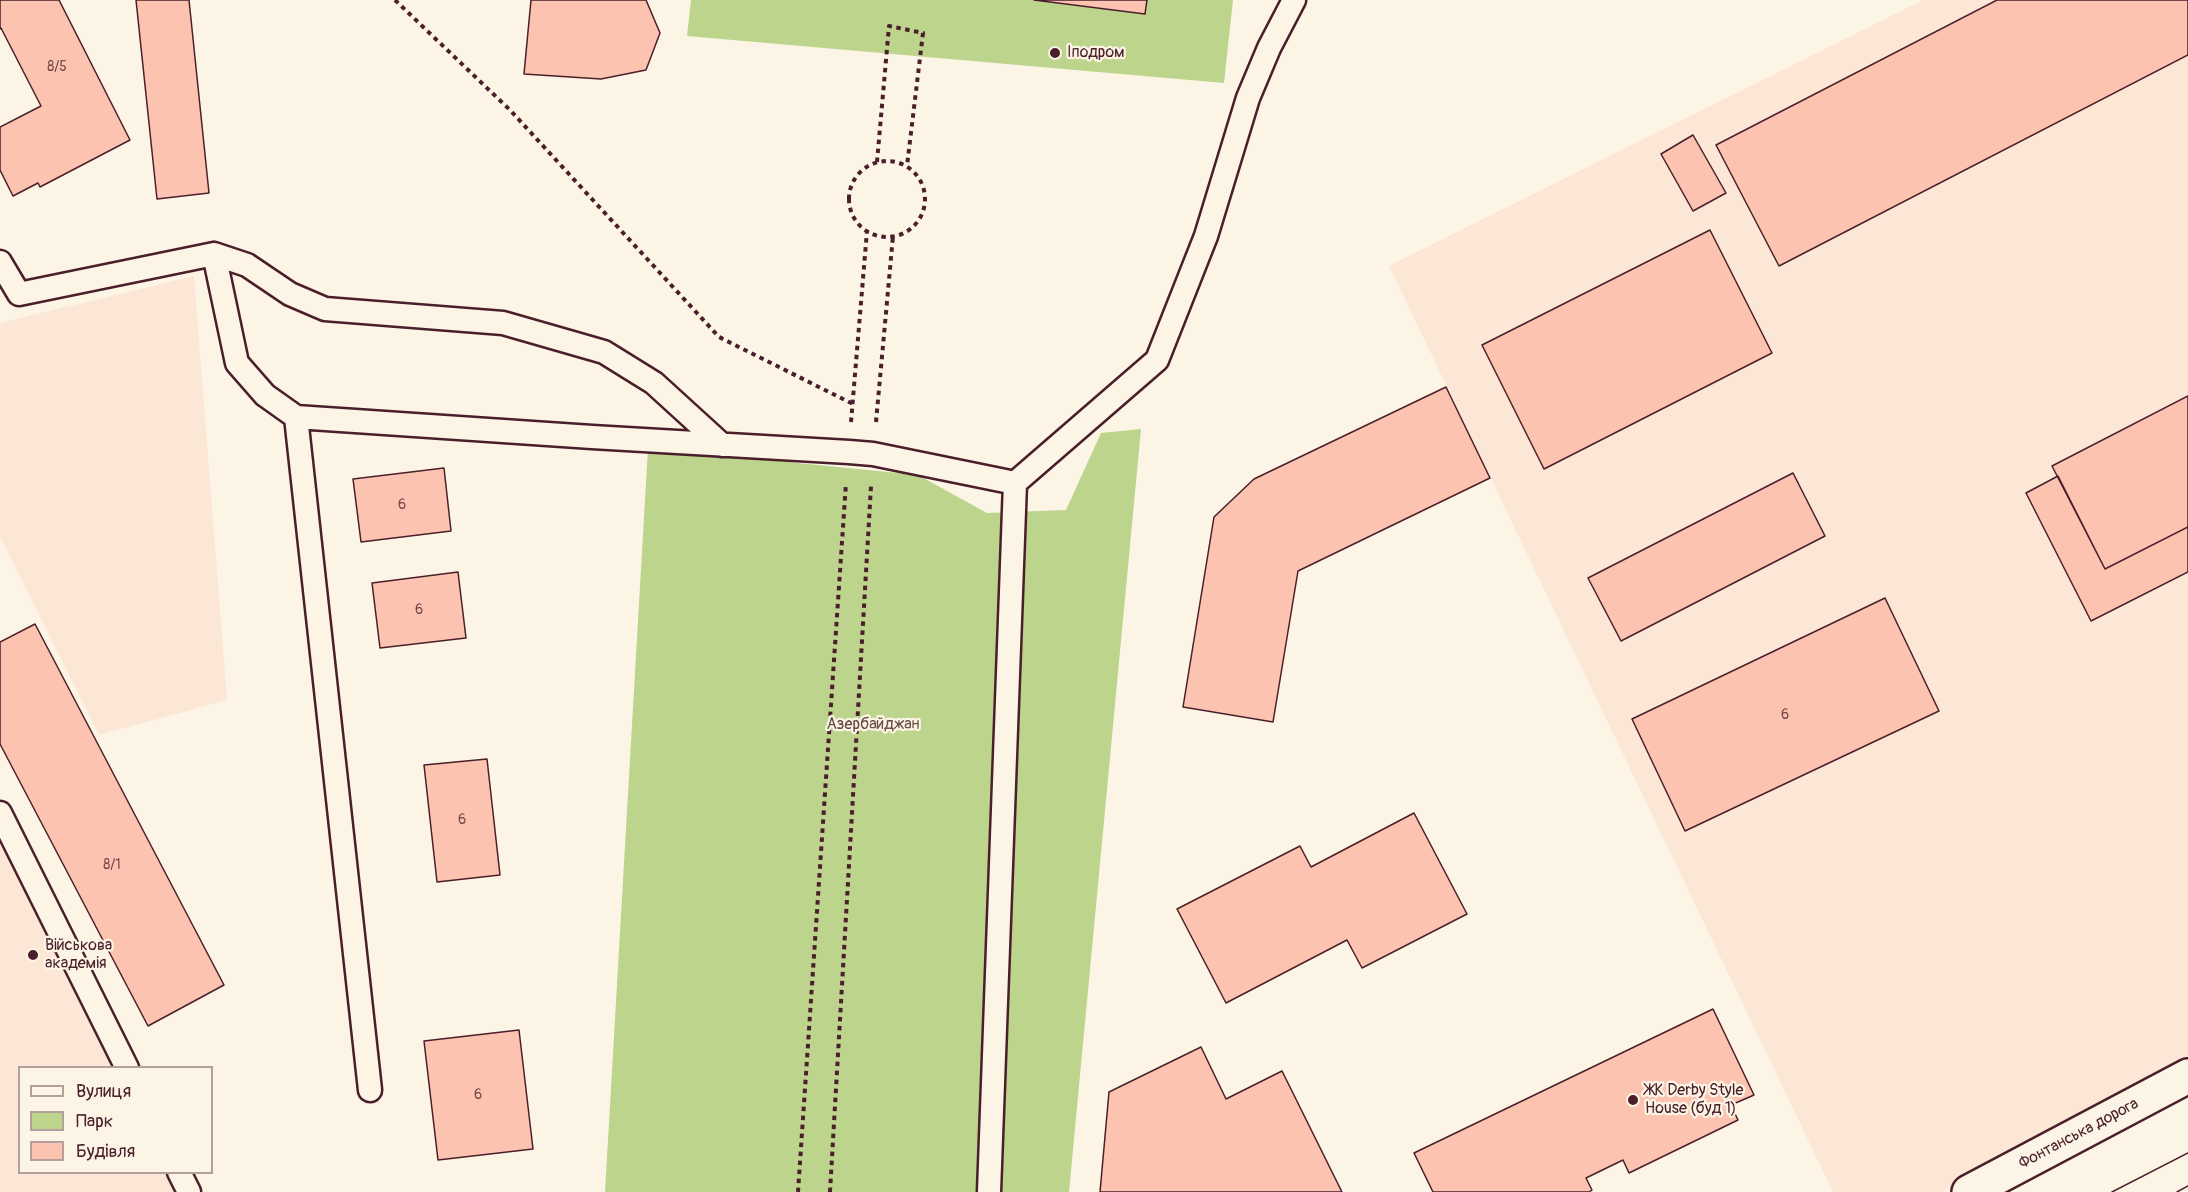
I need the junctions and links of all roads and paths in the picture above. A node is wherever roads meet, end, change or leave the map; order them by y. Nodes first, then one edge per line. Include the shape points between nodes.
1 (395, 0) edge
2 (1294, 0) edge
3 (877, 162) junction
4 (907, 166) junction
5 (867, 231) junction
6 (893, 236) junction
7 (214, 254) junction
8 (0, 262) edge
9 (853, 404) junction
10 (296, 417) junction
11 (722, 445) junction
12 (849, 452) junction
13 (873, 454) junction
14 (1015, 483) junction
15 (0, 813) edge
16 (126, 1066) edge
17 (2188, 1076) edge
18 (370, 1090) dead end
19 (180, 1174) edge
20 (189, 1192) edge
21 (798, 1192) edge
22 (830, 1192) edge
23 (989, 1192) edge
24 (1969, 1192) edge

1 - 9 path via 510,110 719,337
2 - 14 lane via 1248,98 1206,236 1157,360
3 - 4 path
3 - 4 path via 889,26 923,33
3 - 5 path via 863,169 853,181 848,197 857,222
4 - 6 path via 925,192 924,207 918,221 906,232
5 - 6 path
5 - 9 path
6 - 13 path
7 - 8 lane via 19,294
7 - 10 lane via 237,363 265,395
7 - 11 lane via 247,265 290,294 325,309 503,323 604,352 654,383
9 - 12 path
10 - 11 lane
10 - 18 lane
11 - 12 lane
12 - 13 lane
12 - 21 path
13 - 14 lane
13 - 22 path
14 - 23 lane
15 - 16 lane
17 - 24 main road, Фонтанська дорога
19 - 20 lane

